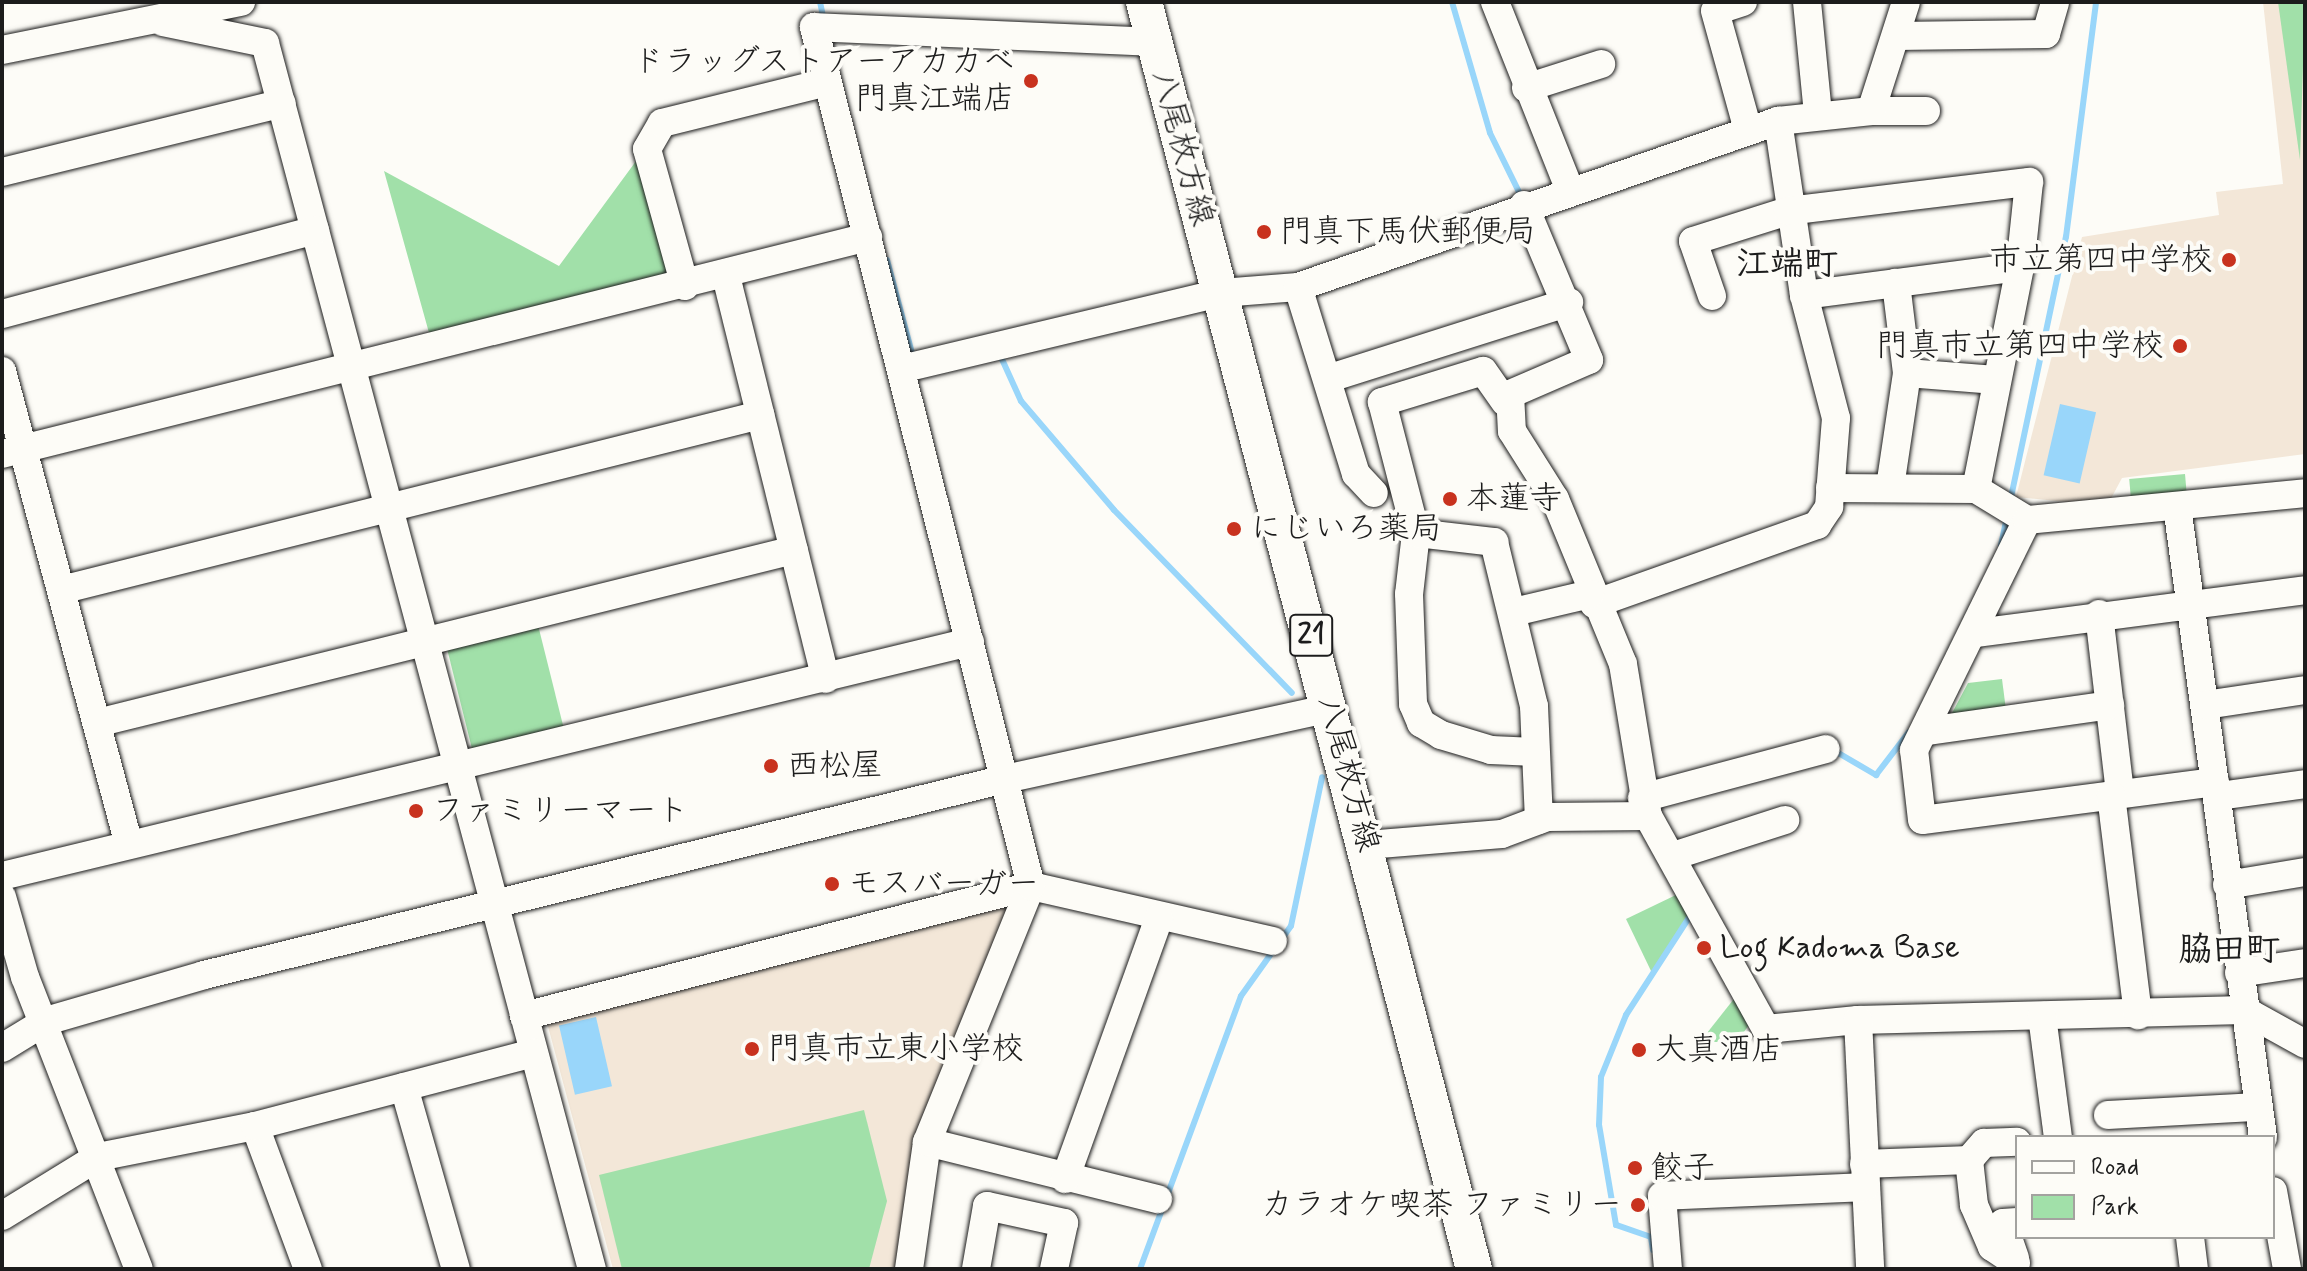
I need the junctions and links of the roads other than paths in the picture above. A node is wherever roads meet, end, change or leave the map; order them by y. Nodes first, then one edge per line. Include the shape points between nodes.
1 (1144, 2) edge
2 (1495, 2) edge
3 (1743, 2) edge
4 (1807, 2) edge
5 (1906, 2) edge
6 (2055, 2) edge
7 (236, 3) edge
8 (159, 12) edge
9 (833, 15) edge
10 (1896, 36) junction
11 (1154, 42) junction
12 (2, 50) edge
13 (1601, 64) dead end
14 (824, 83) junction
15 (1526, 88) junction
16 (282, 103) junction
17 (1871, 111) junction
18 (1926, 111) dead end
19 (1818, 114) junction
20 (1778, 121) junction
21 (1748, 130) junction
22 (2, 172) edge
23 (1569, 188) junction
24 (1524, 205) junction
25 (1788, 211) junction
26 (315, 230) junction
27 (868, 237) junction
28 (2020, 267) junction
29 (726, 276) junction
30 (1896, 283) junction
31 (685, 286) junction
32 (1298, 287) junction
33 (1221, 293) junction
34 (1804, 295) junction
35 (1712, 296) dead end
36 (1569, 302) junction
37 (2, 314) edge
38 (352, 369) junction
39 (901, 369) junction
40 (2, 371) edge
41 (1907, 373) junction
42 (1330, 378) junction
43 (1996, 380) junction
44 (1505, 402) junction
45 (760, 415) junction
46 (13, 452) edge
47 (1890, 487) junction
48 (1830, 488) junction
49 (1374, 493) dead end
50 (2305, 493) edge
51 (388, 506) junction
52 (2177, 506) junction
53 (2005, 508) junction
54 (1416, 533) junction
55 (794, 550) junction
56 (61, 590) junction
57 (2305, 590) edge
58 (1592, 599) junction
59 (2187, 602) junction
60 (1514, 612) junction
61 (2099, 614) junction
62 (1976, 633) junction
63 (424, 639) junction
64 (970, 642) junction
65 (826, 679) junction
66 (2305, 690) edge
67 (2110, 705) junction
68 (2205, 705) junction
69 (1330, 708) junction
70 (97, 723) junction
71 (1928, 731) junction
72 (1826, 749) dead end
73 (1535, 752) junction
74 (457, 764) junction
75 (1005, 779) junction
76 (2305, 784) edge
77 (2217, 789) junction
78 (2115, 795) junction
79 (1645, 807) junction
80 (1539, 820) junction
81 (1785, 820) dead end
82 (129, 844) junction
83 (1367, 845) junction
84 (1673, 856) junction
85 (2305, 872) edge
86 (2, 876) edge
87 (2227, 885) junction
88 (1031, 886) junction
89 (2, 897) edge
90 (497, 906) junction
91 (1159, 918) junction
92 (1273, 941) dead end
93 (2305, 963) edge
94 (2239, 973) junction
95 (2244, 1010) junction
96 (2138, 1015) junction
97 (524, 1016) junction
98 (2042, 1016) junction
99 (1858, 1020) junction
100 (46, 1021) junction
101 (2305, 1044) edge
102 (2, 1048) edge
103 (534, 1053) junction
104 (404, 1087) junction
105 (2258, 1107) junction
106 (2108, 1115) dead end
107 (2174, 1125) edge
108 (255, 1126) junction
109 (2058, 1135) edge
110 (2263, 1135) edge
111 (927, 1142) junction
112 (2015, 1142) edge
113 (98, 1157) junction
114 (1969, 1160) junction
115 (1865, 1176) junction
116 (1065, 1179) junction
117 (1158, 1199) dead end
118 (2275, 1202) edge
119 (2, 1216) edge
120 (2015, 1222) edge
121 (2190, 1239) edge
122 (2018, 1266) edge
123 (139, 1269) edge
124 (308, 1269) edge
125 (456, 1269) edge
126 (592, 1269) edge
127 (909, 1269) edge
128 (976, 1269) edge
129 (1054, 1269) edge
130 (1474, 1269) edge
131 (1668, 1269) edge
132 (1870, 1269) edge
133 (2194, 1269) edge
134 (2287, 1269) edge

1 - 11 main road, 八尾枚方線 / 21
2 - 15 street
3 - 21 street via 1715,11
4 - 19 street
5 - 10 street
6 - 10 street via 2046,34
7 - 8 street
8 - 12 street
8 - 16 street via 265,43
9 - 11 street
9 - 14 street via 814,27
10 - 17 street
11 - 33 main road, 八尾枚方線 / 21
13 - 15 street
14 - 27 street
14 - 31 street via 662,123 647,149
15 - 23 street
16 - 22 street
16 - 26 street
17 - 18 street
17 - 19 street
19 - 20 street
20 - 21 street
20 - 25 street
21 - 23 street
23 - 24 street
24 - 32 street via 1406,254
24 - 36 street
25 - 28 street via 2029,182
25 - 34 street
25 - 35 street via 1693,241
26 - 37 street
26 - 38 street
27 - 29 street
27 - 39 street
28 - 30 street
28 - 43 street
29 - 31 street
29 - 45 street
30 - 34 street
30 - 41 street
31 - 38 street
32 - 33 street
32 - 42 street
33 - 39 street
33 - 69 main road, 八尾枚方線 / 21
34 - 48 street via 1836,418
36 - 42 street
36 - 44 street via 1589,360
38 - 46 street
38 - 51 street
39 - 64 street
40 - 46 street
41 - 43 street
41 - 47 street
42 - 49 street via 1356,474
43 - 53 street
44 - 54 street via 1483,371 1382,402
44 - 58 street via 1512,431 1555,499
45 - 51 street
45 - 55 street
46 - 56 street
47 - 48 street
47 - 53 street
48 - 58 street via 1817,525
50 - 52 street
51 - 56 street
51 - 63 street
52 - 53 street
52 - 59 street
53 - 62 street
54 - 60 street via 1494,542
54 - 73 street via 1408,648 1421,723 1463,744
55 - 63 street
55 - 65 street
56 - 70 street
57 - 59 street
58 - 60 street
58 - 79 street via 1623,664
59 - 61 street
59 - 68 street
60 - 73 street via 1534,706
61 - 62 street
61 - 67 street
62 - 71 street
63 - 70 street
63 - 74 street
64 - 65 street
64 - 75 street
65 - 74 street
66 - 68 street
67 - 71 street
67 - 78 street
68 - 77 street
69 - 75 street
69 - 83 main road, 八尾枚方線 / 21
70 - 82 street
71 - 78 street via 1914,750 1922,820
72 - 79 street
73 - 80 street
74 - 82 street
74 - 90 street
75 - 88 street
75 - 90 street
76 - 77 street
77 - 78 street
77 - 87 street
78 - 96 street
79 - 80 street
79 - 84 street
80 - 83 street via 1502,834
81 - 84 street
82 - 86 street
83 - 130 main road, 八尾枚方線 / 21
84 - 99 street via 1766,1029
85 - 87 street
87 - 94 street
88 - 91 street
88 - 97 street
88 - 111 street
89 - 100 street
90 - 97 street
90 - 100 street
91 - 92 street
91 - 116 street
93 - 94 street
94 - 95 street
95 - 96 street
95 - 101 street
95 - 105 street
96 - 98 street
97 - 103 street
98 - 99 street
98 - 109 street
99 - 115 street
100 - 102 street
100 - 113 street
103 - 104 street
103 - 126 street
104 - 108 street
104 - 125 street
105 - 107 street
105 - 110 street
106 - 107 street
108 - 113 street
108 - 124 street
111 - 116 street
111 - 127 street
112 - 114 street via 1984,1143
113 - 119 street
113 - 123 street
114 - 115 street
114 - 122 street via 1974,1205 1992,1247
115 - 131 street via 1662,1196
115 - 132 street
116 - 117 street
118 - 134 street
120 - 122 street via 2003,1223
121 - 133 street
128 - 129 street via 987,1206 1064,1223

